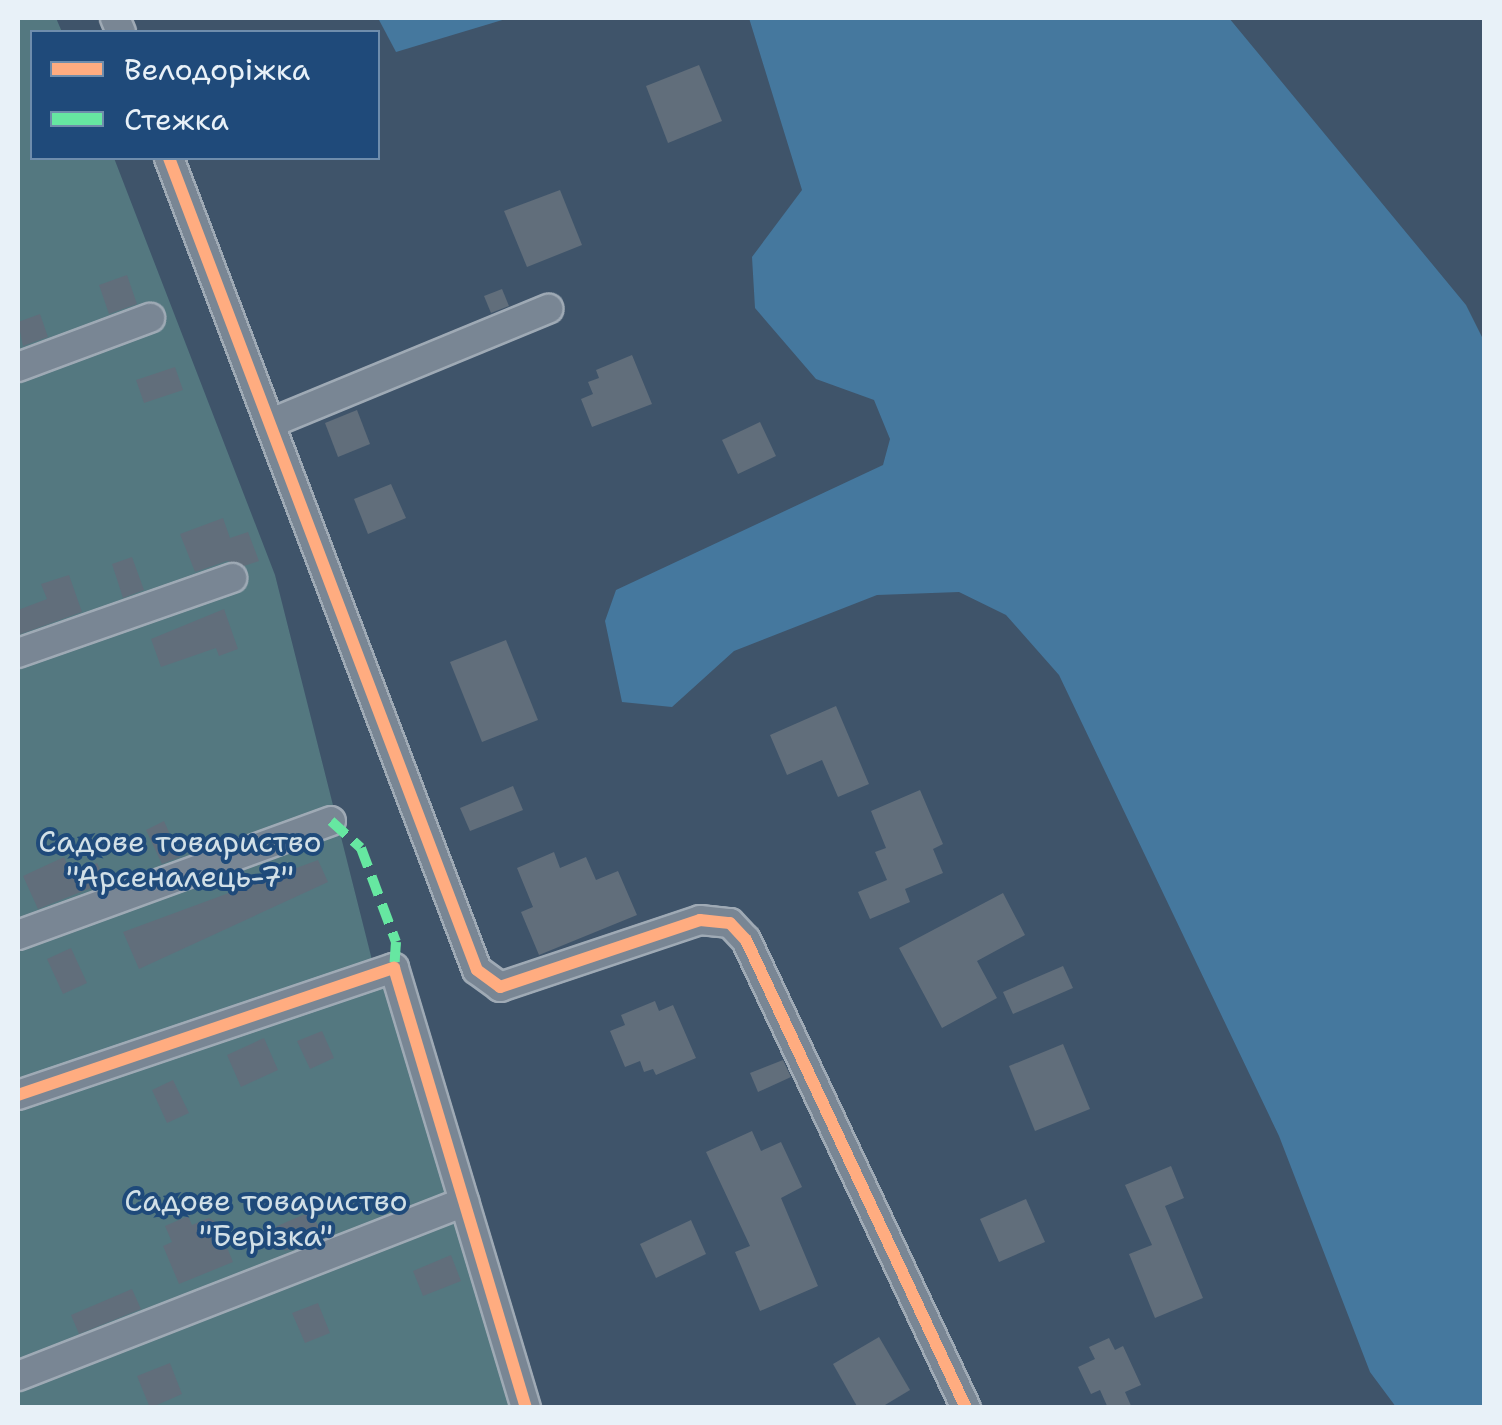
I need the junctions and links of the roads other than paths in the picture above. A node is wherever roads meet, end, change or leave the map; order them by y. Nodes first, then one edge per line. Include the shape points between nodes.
1 (170, 160) edge
2 (548, 309) dead end
3 (150, 318) dead end
4 (18, 367) edge
5 (270, 423) junction
6 (232, 578) dead end
7 (18, 653) edge
8 (331, 821) dead end
9 (18, 934) edge
10 (18, 1094) edge
11 (464, 1202) junction
12 (18, 1376) edge
13 (526, 1408) edge
14 (966, 1408) edge

1 - 5 street
2 - 5 street
3 - 4 street
5 - 14 street via 478,970 500,987 700,920 730,923 746,940
6 - 7 street
8 - 9 street
10 - 11 street via 394,968
11 - 12 street
11 - 13 street

